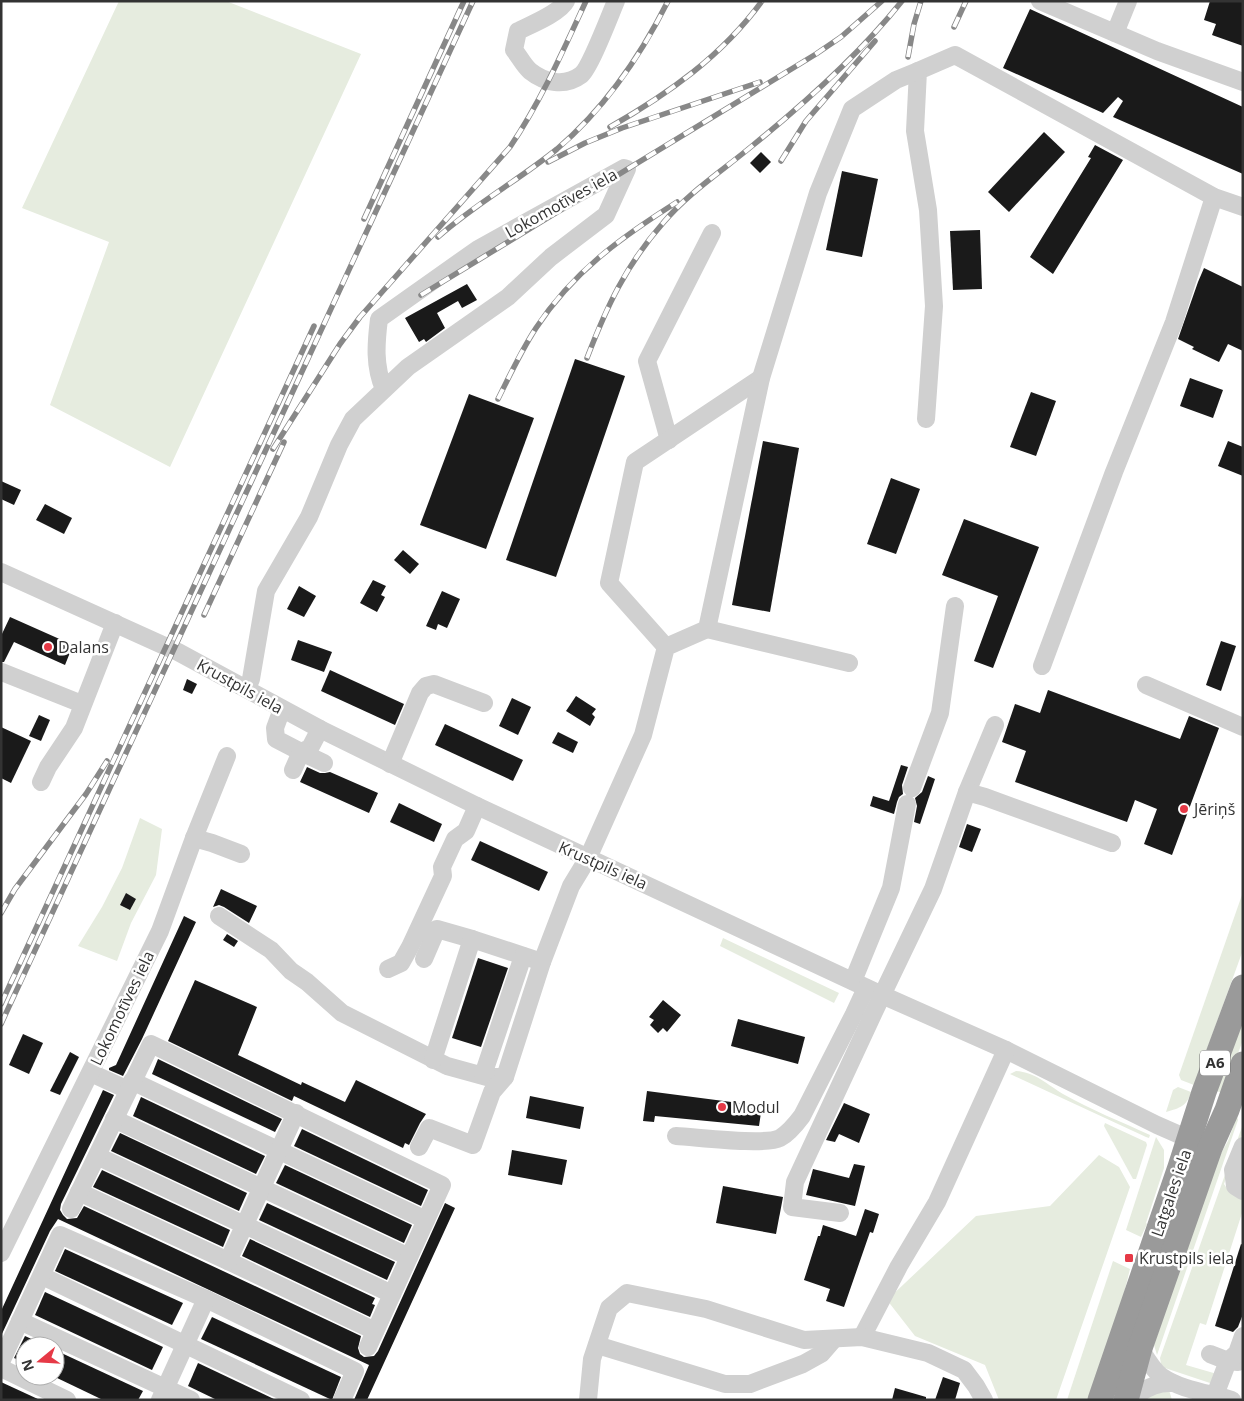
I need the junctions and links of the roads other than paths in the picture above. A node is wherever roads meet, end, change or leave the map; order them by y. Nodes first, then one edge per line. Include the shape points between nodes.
1 (566, 1) edge
2 (616, 1) edge
3 (1040, 1) edge
4 (1128, 1) edge
5 (1115, 33) junction
6 (918, 71) junction
7 (1243, 82) edge
8 (1214, 197) junction
9 (1243, 207) edge
10 (712, 233) dead end
11 (761, 378) junction
12 (384, 389) junction
13 (926, 419) dead end
14 (669, 440) junction
15 (1, 572) edge
16 (954, 606) dead end
17 (114, 623) junction
18 (707, 629) junction
19 (666, 647) junction
20 (849, 663) dead end
21 (1042, 666) dead end
22 (2, 672) edge
23 (1146, 685) dead end
24 (247, 688) junction
25 (484, 703) dead end
26 (82, 704) junction
27 (282, 709) junction
28 (995, 725) dead end
29 (1243, 727) edge
30 (320, 729) junction
31 (301, 752) junction
32 (227, 756) dead end
33 (324, 763) dead end
34 (390, 764) junction
35 (293, 770) dead end
36 (41, 782) dead end
37 (967, 792) junction
38 (477, 806) junction
39 (194, 838) junction
40 (1112, 843) dead end
41 (241, 854) dead end
42 (588, 858) junction
43 (219, 916) dead end
44 (472, 939) junction
45 (523, 956) junction
46 (424, 959) dead end
47 (542, 962) junction
48 (388, 969) dead end
49 (867, 988) junction
50 (1243, 988) edge
51 (1006, 1050) junction
52 (433, 1060) junction
53 (1243, 1064) edge
54 (91, 1073) junction
55 (483, 1075) junction
56 (505, 1077) junction
57 (130, 1086) junction
58 (296, 1113) junction
59 (114, 1119) junction
60 (676, 1136) dead end
61 (1200, 1144) junction
62 (1243, 1146) edge
63 (419, 1147) dead end
64 (278, 1151) junction
65 (97, 1156) junction
66 (262, 1188) junction
67 (1243, 1191) edge
68 (79, 1192) junction
69 (71, 1209) dead end
70 (840, 1214) dead end
71 (426, 1220) junction
72 (245, 1226) junction
73 (1, 1253) edge
74 (409, 1257) junction
75 (228, 1261) junction
76 (42, 1276) junction
77 (392, 1294) junction
78 (206, 1299) junction
79 (20, 1320) junction
80 (375, 1331) junction
81 (1243, 1336) edge
82 (862, 1337) junction
83 (834, 1340) junction
84 (185, 1345) junction
85 (597, 1345) junction
86 (368, 1347) dead end
87 (1140, 1348) junction
88 (1210, 1354) dead end
89 (1, 1362) edge
90 (1235, 1362) edge
91 (1, 1368) edge
92 (1181, 1390) edge
93 (162, 1394) edge
94 (1224, 1397) edge
95 (67, 1400) edge
96 (191, 1400) edge
97 (301, 1400) edge
98 (342, 1400) edge
99 (588, 1400) edge
100 (984, 1400) edge
101 (1100, 1400) edge
102 (1126, 1400) edge
103 (1131, 1400) edge

1 - 2 street via 546,17 518,31 514,50 530,71 549,82 565,82 582,74
3 - 5 street
4 - 5 street
5 - 7 street
6 - 8 street via 954,55
6 - 11 street via 896,80 852,109 818,193
6 - 13 street via 916,131 928,210 934,306
8 - 9 street
8 - 21 street via 1174,322
10 - 14 street via 647,362
11 - 14 street
11 - 18 street
12 - 12 street, Lokomotīves iela via 408,367 508,297 606,215 627,169 478,249 379,319 376,345 378,376
12 - 24 street, Lokomotīves iela via 353,419 309,517 266,591
14 - 19 street via 635,462 609,583
15 - 17 street, Krustpils iela
16 - 49 street via 940,713 909,796
17 - 24 street, Krustpils iela
17 - 26 street
18 - 19 street
18 - 20 street
19 - 42 street via 642,735
22 - 26 street
23 - 29 street
24 - 27 street, Krustpils iela
25 - 34 street via 434,684 426,686 420,693
26 - 36 street via 74,728
27 - 30 street, Krustpils iela
27 - 31 street via 275,728 276,739
28 - 37 street
30 - 31 street via 310,748
30 - 34 street, Krustpils iela
31 - 33 street
31 - 35 street
32 - 39 street, Lokomotīves iela
34 - 38 street, Krustpils iela
37 - 40 street
37 - 49 street via 933,889
38 - 42 street, Krustpils iela
38 - 48 street via 466,831 455,839 442,867 443,876 410,947 401,962
39 - 41 street
39 - 54 street, Lokomotīves iela via 160,931
42 - 47 street via 571,886
42 - 49 street, Krustpils iela
43 - 52 street via 272,950 291,971 342,1013
44 - 45 street
44 - 46 street via 437,929
44 - 52 street
45 - 47 street
45 - 55 street
47 - 56 street
49 - 51 street, Krustpils iela
49 - 60 street via 793,1128 780,1138 761,1141
49 - 70 street via 795,1182 792,1207
50 - 61 highway, Latgales iela / A6 via 1204,1092
51 - 61 street, Krustpils iela
51 - 82 street via 936,1202
52 - 55 street
53 - 61 highway, Latgales iela / A6 via 1227,1110
54 - 57 street
54 - 73 street, Lokomotīves iela
55 - 56 street
56 - 63 street via 492,1092 472,1145 429,1128
57 - 58 street via 151,1044
57 - 59 street
57 - 64 street
58 - 64 street
58 - 71 street via 442,1185
59 - 65 street
59 - 66 street
61 - 87 highway, Latgales iela / A6
61 - 101 highway, Latgales iela / A6
62 - 67 street via 1233,1170 1235,1186
64 - 66 street
64 - 71 street
65 - 68 street
65 - 72 street
66 - 72 street
66 - 74 street
68 - 69 street
68 - 75 street
71 - 74 street
72 - 75 street
72 - 77 street
74 - 77 street
75 - 80 street
76 - 78 street via 60,1235
76 - 79 street
76 - 84 street
77 - 80 street
78 - 84 street
78 - 98 street via 355,1371
79 - 89 street
79 - 93 street
80 - 86 street
81 - 90 street
82 - 83 street
82 - 100 street via 928,1353 964,1370
83 - 85 street via 821,1354 803,1364 750,1384 725,1384
83 - 85 street via 804,1340 706,1309 627,1293 609,1308
84 - 93 street
84 - 97 street
85 - 99 street via 592,1360
87 - 92 street via 1160,1375
87 - 102 highway, Latgales iela / A6
88 - 90 street
90 - 94 street
91 - 95 street
92 - 94 street
92 - 103 street via 1160,1384 1145,1389
93 - 96 street

